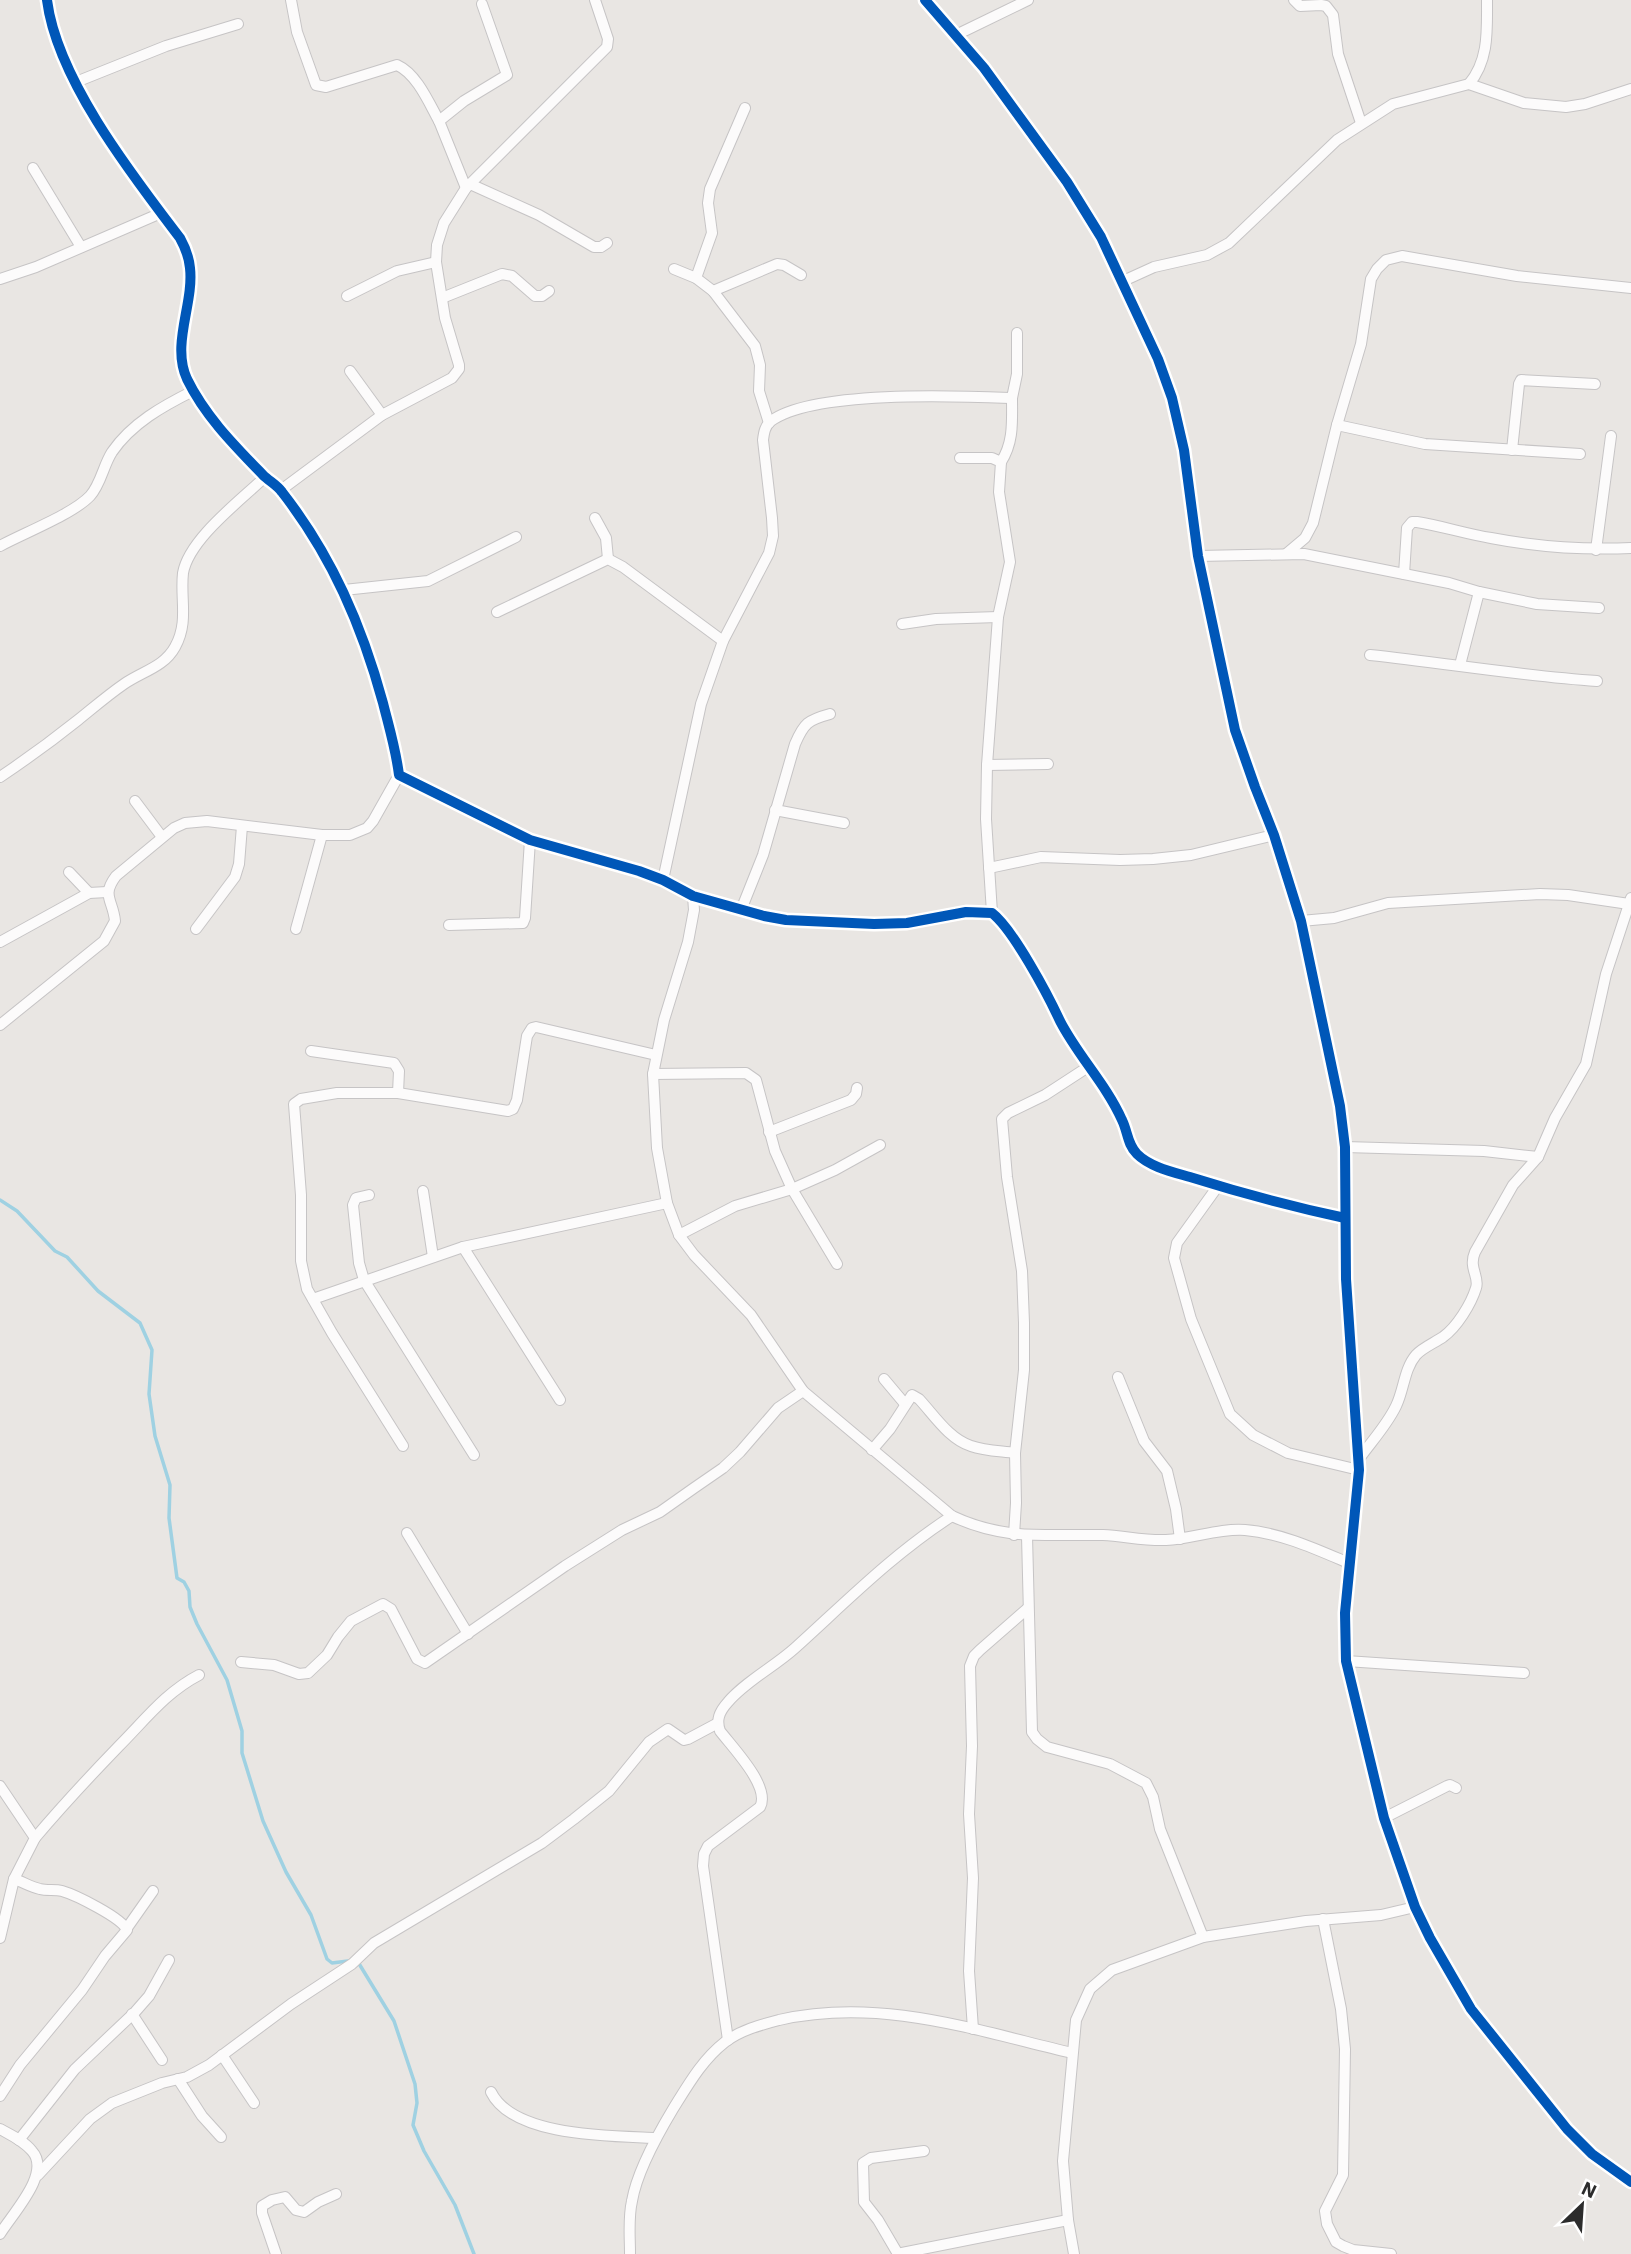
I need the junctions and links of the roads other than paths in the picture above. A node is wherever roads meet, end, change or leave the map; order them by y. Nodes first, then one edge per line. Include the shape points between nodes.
1 (47, 0) edge
2 (291, 0) edge
3 (595, 0) edge
4 (925, 0) edge
5 (1028, 0) edge
6 (1294, 0) edge
7 (1487, 0) edge
8 (482, 4) dead end
9 (238, 24) dead end
10 (956, 35) junction
11 (76, 82) junction
12 (1469, 85) junction
13 (1631, 89) edge
14 (745, 108) dead end
15 (439, 121) junction
16 (1361, 123) junction
17 (33, 168) dead end
18 (468, 186) junction
19 (162, 213) junction
20 (607, 243) dead end
21 (81, 247) junction
22 (436, 262) junction
23 (674, 269) dead end
24 (2, 274) edge
25 (800, 275) dead end
26 (696, 278) junction
27 (1121, 282) junction
28 (1631, 288) edge
29 (550, 291) dead end
30 (713, 291) junction
31 (347, 296) dead end
32 (442, 298) junction
33 (1017, 333) dead end
34 (350, 371) dead end
35 (1595, 384) dead end
36 (193, 391) junction
37 (1012, 398) junction
38 (382, 415) junction
39 (769, 423) junction
40 (1337, 425) junction
41 (1611, 436) dead end
42 (1512, 450) junction
43 (1580, 454) dead end
44 (960, 458) dead end
45 (1000, 462) junction
46 (265, 477) junction
47 (281, 490) junction
48 (595, 518) dead end
49 (516, 537) dead end
50 (0, 545) edge
51 (1631, 548) edge
52 (1597, 550) junction
53 (1286, 554) junction
54 (1198, 556) junction
55 (608, 559) junction
56 (1404, 574) junction
57 (344, 590) junction
58 (1479, 592) junction
59 (1599, 608) dead end
60 (497, 612) dead end
61 (998, 617) junction
62 (902, 624) dead end
63 (723, 641) junction
64 (1370, 655) dead end
65 (1461, 665) junction
66 (1597, 681) dead end
67 (830, 714) dead end
68 (1048, 764) dead end
69 (987, 765) junction
70 (399, 775) junction
71 (0, 777) edge
72 (135, 801) dead end
73 (775, 810) junction
74 (844, 822) dead end
75 (242, 826) junction
76 (322, 835) junction
77 (1274, 835) junction
78 (162, 837) junction
79 (530, 839) junction
80 (989, 868) junction
81 (69, 872) dead end
82 (663, 880) junction
83 (107, 892) junction
84 (89, 893) junction
85 (693, 897) junction
86 (1630, 901) edge
87 (740, 910) junction
88 (992, 913) junction
89 (1301, 922) junction
90 (449, 925) dead end
91 (195, 929) dead end
92 (296, 929) dead end
93 (0, 943) edge
94 (0, 1025) edge
95 (311, 1051) dead end
96 (656, 1055) junction
97 (1088, 1067) junction
98 (653, 1074) junction
99 (856, 1088) dead end
100 (398, 1093) junction
101 (769, 1132) junction
102 (880, 1144) dead end
103 (1345, 1147) junction
104 (1538, 1157) junction
105 (1217, 1186) junction
106 (792, 1189) junction
107 (423, 1191) dead end
108 (369, 1195) dead end
109 (667, 1203) junction
110 (1345, 1218) junction
111 (679, 1235) junction
112 (463, 1247) junction
113 (433, 1257) junction
114 (837, 1264) dead end
115 (364, 1280) junction
116 (313, 1299) junction
117 (1118, 1377) dead end
118 (884, 1380) dead end
119 (803, 1391) junction
120 (560, 1400) dead end
121 (905, 1404) junction
122 (403, 1446) dead end
123 (872, 1450) junction
124 (1015, 1453) junction
125 (474, 1455) dead end
126 (1359, 1465) junction
127 (952, 1516) junction
128 (407, 1533) dead end
129 (1014, 1535) junction
130 (1027, 1536) junction
131 (1180, 1539) junction
132 (1352, 1564) junction
133 (1028, 1608) junction
134 (468, 1633) junction
135 (1346, 1661) junction
136 (241, 1662) dead end
137 (1524, 1673) dead end
138 (199, 1675) dead end
139 (718, 1723) junction
140 (0, 1786) edge
141 (1456, 1788) dead end
142 (1384, 1818) junction
143 (34, 1838) junction
144 (14, 1879) junction
145 (153, 1891) dead end
146 (3, 1906) edge
147 (1415, 1908) junction
148 (1322, 1919) junction
149 (127, 1928) junction
150 (1203, 1937) junction
151 (0, 1938) edge
152 (169, 1960) dead end
153 (132, 2014) junction
154 (973, 2029) junction
155 (728, 2040) junction
156 (1072, 2053) junction
157 (222, 2055) junction
158 (162, 2060) dead end
159 (178, 2079) junction
160 (491, 2092) dead end
161 (0, 2096) edge
162 (254, 2103) dead end
163 (0, 2129) edge
164 (221, 2137) dead end
165 (656, 2138) junction
166 (19, 2140) junction
167 (924, 2151) dead end
168 (38, 2175) junction
169 (1631, 2182) edge
170 (336, 2194) dead end
171 (4, 2219) edge
172 (1068, 2220) junction
173 (0, 2234) edge
174 (276, 2254) edge
175 (630, 2254) edge
176 (897, 2254) edge
177 (1074, 2254) edge
178 (1391, 2254) edge

1 - 11 street via 56,40
2 - 15 street via 316,85 326,87 397,65 420,88
3 - 18 street via 607,47
4 - 10 street
5 - 10 street
6 - 16 street via 1300,6 1326,6 1333,15 1338,54
7 - 12 street via 1484,56
8 - 15 street via 507,75
9 - 11 street via 166,46
10 - 27 street via 1068,182
11 - 19 street via 109,140
12 - 13 street via 1524,103 1566,107
12 - 16 street via 1393,104
14 - 26 street via 710,189 712,233
15 - 18 street
16 - 27 street via 1337,140 1229,243 1207,255 1154,267
17 - 21 street
18 - 20 street via 538,215 594,247
18 - 22 street via 444,223
19 - 21 street
19 - 36 street via 180,238 191,269 182,348 185,374
21 - 24 street via 36,267
22 - 31 street via 397,271
22 - 32 street
23 - 26 street
25 - 30 street via 777,264
26 - 30 street
27 - 54 street via 1171,398 1184,450
28 - 40 street via 1402,256 1386,260 1371,279 1362,344
29 - 32 street via 535,296 512,276 502,274
30 - 39 street via 755,346 759,391
32 - 38 street via 458,358 457,374
33 - 37 street
34 - 38 street
35 - 42 street via 1521,380
36 - 46 street via 210,418
36 - 50 street via 147,417 124,437 91,495 80,505
37 - 39 street via 827,402
37 - 45 street via 1012,437
38 - 47 street
39 - 63 street via 763,440 772,518 769,553
40 - 42 street via 1425,444
40 - 53 street via 1313,523 1305,538
41 - 52 street
42 - 43 street
44 - 45 street
45 - 61 street via 999,492 1010,562
46 - 47 street
46 - 71 street via 197,542 188,557 183,575 182,630 166,660 125,683
47 - 57 street
48 - 55 street via 606,538
49 - 57 street via 428,581
51 - 52 street
52 - 56 street via 1553,548 1417,522 1407,528
53 - 54 street
53 - 56 street
54 - 77 street via 1235,730
55 - 60 street
55 - 63 street
56 - 58 street
57 - 70 street via 377,680
58 - 59 street via 1537,604
58 - 65 street
61 - 62 street
61 - 69 street
63 - 82 street via 701,704
64 - 65 street
65 - 66 street
67 - 73 street via 813,718 802,728
68 - 69 street
69 - 80 street
70 - 76 street via 367,828 350,835
70 - 79 street
72 - 78 street
73 - 74 street
73 - 87 street
75 - 76 street
75 - 78 street via 197,820
75 - 91 street via 235,877
76 - 92 street
77 - 80 street via 1191,855 1142,860 1041,857
77 - 89 street
78 - 83 street via 116,876
79 - 82 street
79 - 90 street via 523,923
80 - 88 street
81 - 84 street
82 - 85 street
83 - 84 street
83 - 94 street via 115,921 104,941
84 - 93 street
85 - 87 street
85 - 96 street via 688,942
86 - 89 street via 1540,894 1388,903
86 - 104 street via 1606,974 1586,1064
87 - 88 street via 786,920 874,924
88 - 97 street via 1005,925
89 - 103 street
95 - 100 street via 394,1063 399,1071
96 - 98 street
96 - 100 street via 536,1027 527,1036 513,1109
97 - 105 street via 1111,1098 1138,1156
97 - 124 street via 1002,1119 1022,1270 1024,1370
98 - 101 street via 752,1075 759,1084
98 - 109 street via 657,1148
99 - 101 street via 851,1100
100 - 116 street via 337,1093 294,1104 301,1261
101 - 106 street
102 - 106 street
103 - 104 street
103 - 110 street
104 - 126 street via 1513,1185 1475,1252 1476,1288 1456,1323 1409,1365 1398,1402
105 - 110 street
105 - 126 street via 1177,1243 1174,1258 1191,1319 1230,1414 1253,1435 1288,1453
106 - 111 street via 735,1206
106 - 114 street
107 - 113 street
108 - 115 street via 356,1198 354,1205
109 - 111 street
109 - 112 street
110 - 126 street
111 - 119 street via 751,1315
112 - 113 street
112 - 120 street
113 - 115 street
115 - 116 street
115 - 125 street
116 - 122 street
117 - 131 street via 1144,1441 1167,1471
118 - 121 street
119 - 123 street
119 - 134 street via 778,1408 740,1452 694,1488 565,1566
121 - 123 street
121 - 124 street via 915,1396 950,1433 972,1447
123 - 127 street
124 - 129 street
126 - 132 street
127 - 129 street via 972,1526
127 - 139 street via 893,1558 728,1702
128 - 134 street
129 - 130 street
130 - 131 street
130 - 133 street
131 - 132 street via 1244,1530 1302,1544
132 - 135 street via 1345,1613
133 - 150 street via 1032,1732 1046,1747 1110,1764 1146,1783
133 - 154 street via 974,1656 971,1666 969,1971
134 - 136 street via 421,1663 391,1609 383,1604 351,1622 327,1656 308,1673
135 - 137 street
135 - 142 street
138 - 143 street via 166,1696
139 - 155 street via 762,1794 760,1807 708,1846 704,1854
139 - 157 street via 684,1740 668,1729 659,1733 600,1800 542,1843 393,1931
140 - 143 street
141 - 142 street via 1447,1786
142 - 147 street
143 - 144 street
144 - 146 street
144 - 149 street via 70,1894
145 - 149 street
146 - 151 street
147 - 148 street
147 - 169 street via 1471,2009 1494,2039 1567,2129
148 - 150 street
148 - 178 street via 1342,2010 1345,2049 1343,2175 1325,2211 1327,2224 1343,2246
149 - 161 street
150 - 156 street via 1112,1970 1090,1989 1076,2020
152 - 153 street via 149,1996
153 - 158 street
153 - 166 street via 75,2068
154 - 155 street via 873,2011 836,2011 767,2023
154 - 156 street
155 - 165 street via 697,2070
156 - 172 street via 1063,2161
157 - 159 street
157 - 162 street
159 - 164 street
159 - 168 street via 112,2103 90,2119
160 - 165 street via 497,2104 511,2113 561,2133
163 - 166 street
165 - 175 street via 632,2199
166 - 168 street via 35,2154
167 - 176 street via 863,2163 864,2202
168 - 171 street
170 - 174 street via 304,2212 285,2197 262,2206
171 - 173 street
172 - 176 street
172 - 177 street

